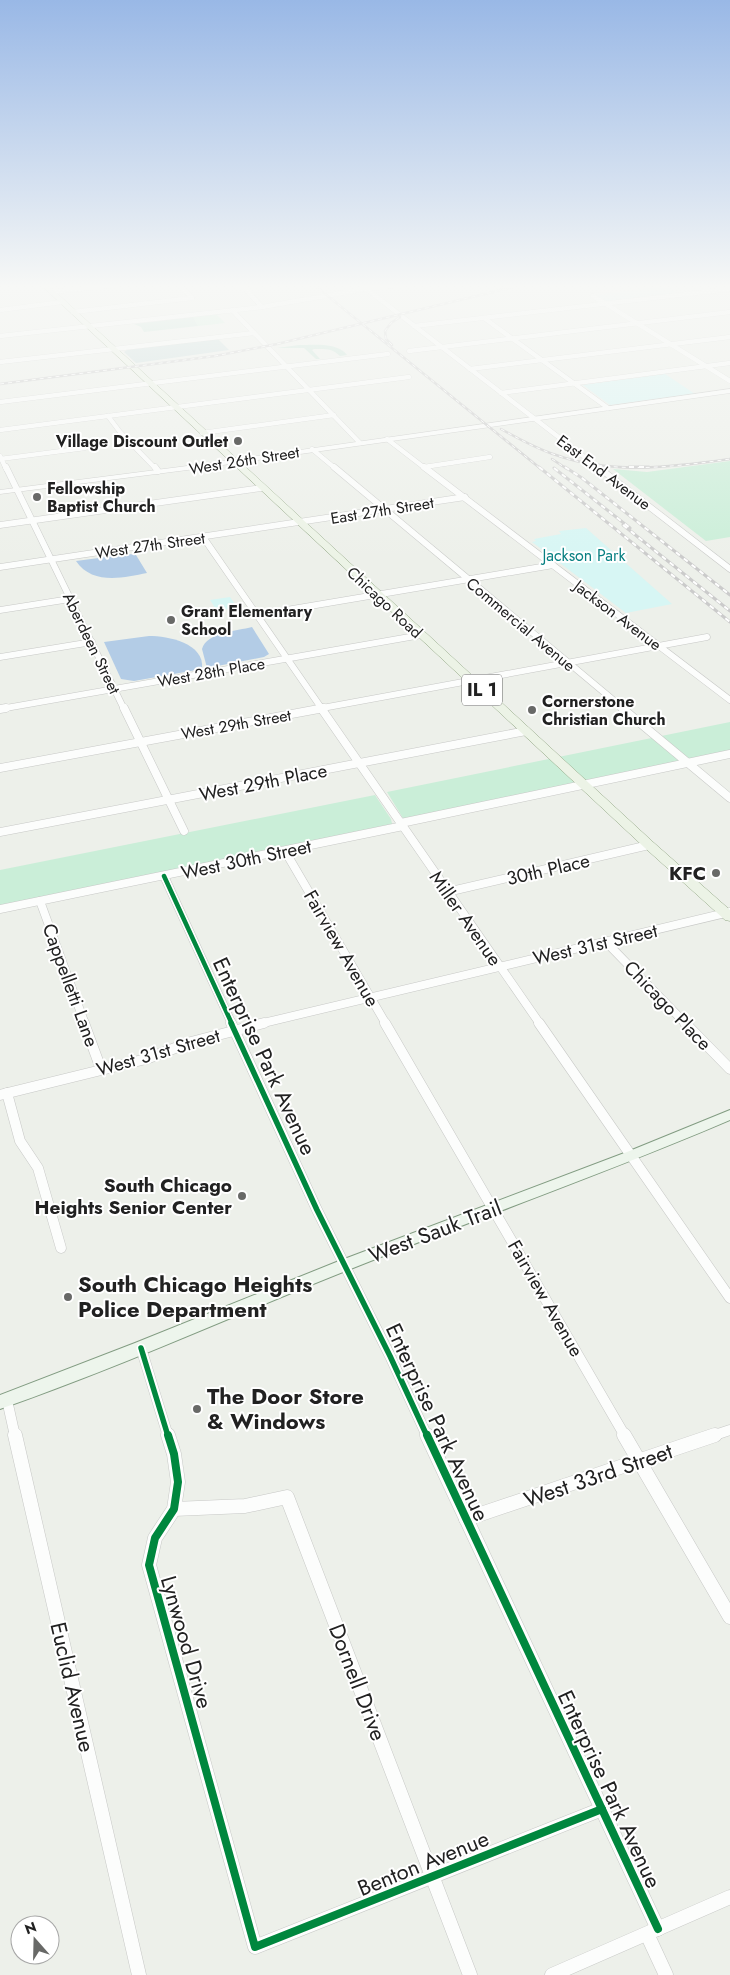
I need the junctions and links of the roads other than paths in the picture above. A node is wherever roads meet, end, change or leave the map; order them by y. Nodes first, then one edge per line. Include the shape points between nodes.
1 (141, 376) edge
2 (203, 376) edge
3 (296, 376) edge
4 (479, 376) edge
5 (564, 376) edge
6 (627, 376) edge
7 (409, 377) dead end
8 (148, 383) junction
9 (574, 383) junction
10 (310, 390) junction
11 (730, 391) edge
12 (501, 393) junction
13 (0, 402) edge
14 (174, 407) junction
15 (608, 408) junction
16 (334, 415) junction
17 (108, 416) junction
18 (534, 419) junction
19 (0, 430) edge
20 (202, 432) junction
21 (387, 439) junction
22 (360, 443) junction
23 (85, 448) dead end
24 (312, 449) junction
25 (490, 457) dead end
26 (1, 458) edge
27 (233, 462) junction
28 (424, 467) junction
29 (158, 471) junction
30 (261, 488) junction
31 (17, 490) junction
32 (0, 492) edge
33 (465, 497) junction
34 (382, 510) junction
35 (32, 521) junction
36 (300, 522) junction
37 (0, 526) edge
38 (203, 537) junction
39 (51, 559) junction
40 (552, 565) junction
41 (0, 567) edge
42 (730, 569) edge
43 (467, 579) junction
44 (377, 594) junction
45 (70, 599) junction
46 (0, 610) edge
47 (257, 614) junction
48 (421, 635) junction
49 (706, 638) dead end
50 (92, 642) junction
51 (658, 645) junction
52 (0, 657) edge
53 (288, 659) junction
54 (566, 663) junction
55 (472, 681) junction
56 (115, 689) junction
57 (730, 700) edge
58 (322, 708) junction
59 (0, 709) edge
60 (526, 731) junction
61 (140, 742) junction
62 (730, 754) edge
63 (687, 763) junction
64 (361, 764) junction
65 (0, 768) edge
66 (584, 786) junction
67 (730, 798) edge
68 (169, 800) junction
69 (402, 825) junction
70 (184, 831) dead end
71 (0, 832) edge
72 (649, 845) junction
73 (285, 850) junction
74 (164, 876) junction
75 (447, 892) junction
76 (40, 901) junction
77 (0, 909) edge
78 (729, 914) edge
79 (606, 942) junction
80 (501, 967) junction
81 (371, 998) junction
82 (234, 1030) junction
83 (102, 1069) junction
84 (730, 1069) edge
85 (3, 1094) edge
86 (730, 1116) edge
87 (632, 1156) junction
88 (494, 1209) junction
89 (61, 1248) dead end
90 (344, 1265) junction
91 (730, 1298) edge
92 (141, 1348) junction
93 (4, 1401) edge
94 (730, 1430) edge
95 (640, 1460) junction
96 (174, 1509) junction
97 (466, 1519) junction
98 (730, 1617) edge
99 (602, 1809) junction
100 (432, 1877) junction
101 (730, 1897) edge
102 (652, 1931) junction
103 (256, 1947) joint
104 (138, 1975) edge
105 (470, 1975) edge
106 (552, 1975) edge
107 (666, 1975) edge

1 - 8 main road, Chicago Road / IL 1
2 - 8 street
3 - 10 street
4 - 12 street, East End Avenue
5 - 9 street
6 - 9 street
7 - 10 street
8 - 13 street
8 - 14 main road, Chicago Road / IL 1
9 - 12 street
9 - 15 street
10 - 14 street
10 - 16 street
11 - 15 street, West 26th Street
12 - 18 street, East End Avenue
14 - 17 street
14 - 20 main road, Chicago Road / IL 1
15 - 18 street, West 26th Street
16 - 20 street
16 - 22 street
17 - 19 street
17 - 29 street
18 - 21 street, West 26th Street
18 - 42 street, East End Avenue
20 - 27 main road, Chicago Road / IL 1
21 - 22 street, West 26th Street
21 - 28 street, Jackson Avenue
22 - 24 street, West 26th Street
23 - 26 street
24 - 27 street, West 26th Street
24 - 34 street, Commercial Avenue
25 - 28 street
26 - 31 street, Aberdeen Street
27 - 29 street, West 26th Street
27 - 30 main road, Chicago Road / IL 1
28 - 33 street, Jackson Avenue
29 - 31 street, West 26th Street
30 - 35 street
30 - 36 main road, Chicago Road / IL 1
31 - 32 street, West 26th Street
31 - 35 street, Aberdeen Street
33 - 34 street, East 27th Street
33 - 40 street, Jackson Avenue
34 - 36 street, East 27th Street
34 - 43 street, Commercial Avenue
35 - 37 street
35 - 39 street, Aberdeen Street
36 - 38 street, West 27th Street
36 - 44 main road, Chicago Road / IL 1
38 - 39 street, West 27th Street
38 - 47 street, Miller Avenue
39 - 41 street, West 27th Street
39 - 45 street, Aberdeen Street
40 - 43 street
40 - 51 street, Jackson Avenue
43 - 44 street
43 - 54 street, Commercial Avenue
44 - 47 street
44 - 48 main road, Chicago Road / IL 1
45 - 46 street
45 - 50 street, Aberdeen Street
47 - 53 street, Miller Avenue
48 - 53 street, West 28th Place
48 - 55 main road, Chicago Road / IL 1
49 - 51 street, West 29th Street
50 - 52 street
50 - 56 street, Aberdeen Street
51 - 54 street, West 29th Street
51 - 57 street, Jackson Avenue
53 - 56 street, West 28th Place
53 - 58 street, Miller Avenue
54 - 55 street, West 29th Street
54 - 63 street, Commercial Avenue
55 - 58 street, West 29th Street
55 - 60 main road, Chicago Road / IL 1
56 - 59 street, West 28th Place
56 - 61 street, Aberdeen Street
58 - 61 street, West 29th Street
58 - 64 street, Miller Avenue
60 - 64 street, West 29th Place
60 - 66 main road, Chicago Road / IL 1
61 - 65 street, West 29th Street
61 - 68 street, Aberdeen Street
62 - 63 street, West 30th Street
63 - 66 street, West 30th Street
63 - 67 street, Commercial Avenue
64 - 68 street, West 29th Place
64 - 69 street, Miller Avenue
66 - 69 street, West 30th Street
66 - 72 main road, Chicago Road / IL 1
68 - 70 street, Aberdeen Street
68 - 71 street, West 29th Place
69 - 73 street, West 30th Street
69 - 75 street, Miller Avenue
72 - 75 street, 30th Place
72 - 78 main road, Chicago Road / IL 1
73 - 74 street, West 30th Street
73 - 81 street, Fairview Avenue
74 - 76 street, West 30th Street
74 - 82 street, Enterprise Park Avenue
75 - 80 street, Miller Avenue
76 - 77 street, West 30th Street
76 - 83 street, Cappelletti Lane
78 - 79 street, West 31st Street
79 - 80 street, West 31st Street
79 - 84 street, Chicago Place
80 - 81 street, West 31st Street
80 - 87 street, Miller Avenue
81 - 82 street, West 31st Street
81 - 88 street, Fairview Avenue
82 - 83 street, West 31st Street via 146,1059
82 - 90 street, Enterprise Park Avenue
83 - 85 street, West 31st Street
85 - 89 street via 20,1141 38,1168
86 - 87 main road, West Sauk Trail
87 - 88 main road, West Sauk Trail
87 - 91 street, Miller Avenue
88 - 90 main road, West Sauk Trail
88 - 95 street, Fairview Avenue
90 - 92 main road, West Sauk Trail
90 - 97 street, Enterprise Park Avenue
92 - 93 main road, West Sauk Trail
92 - 96 street, Lynwood Drive via 174,1454 178,1482
93 - 104 street, Euclid Avenue
94 - 95 street, West 33rd Street
95 - 97 street, West 33rd Street
95 - 98 street, Fairview Avenue
96 - 100 street, Dornell Drive via 265,1504 287,1497
96 - 103 street, Lynwood Drive via 155,1538 149,1565
97 - 99 street, Enterprise Park Avenue
99 - 100 street, Benton Avenue
99 - 102 street, Enterprise Park Avenue
100 - 103 street, Benton Avenue
100 - 105 street, Dornell Drive
101 - 102 street
102 - 106 street
102 - 107 street, Enterprise Park Avenue

